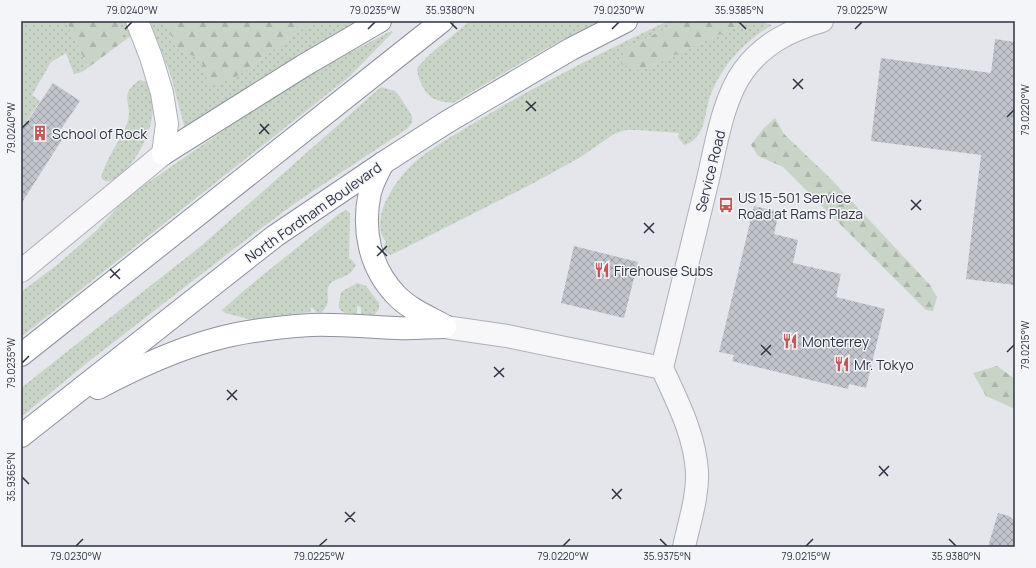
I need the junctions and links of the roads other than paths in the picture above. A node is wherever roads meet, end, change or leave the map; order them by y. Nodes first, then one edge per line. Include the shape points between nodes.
1 (137, 21) edge
2 (380, 21) edge
3 (442, 21) edge
4 (626, 21) edge
5 (822, 21) edge
6 (163, 154) junction
7 (383, 163) junction
8 (21, 271) edge
9 (445, 326) junction
10 (21, 355) edge
11 (662, 368) junction
12 (48, 414) junction
13 (21, 436) edge
14 (684, 547) edge

1 - 6 main road via 162,93 167,124
2 - 6 main road
3 - 10 main road
4 - 7 main road, North Fordham Boulevard via 559,56
5 - 11 street, Service Road via 774,40 743,70 731,92
6 - 8 street
7 - 9 main road via 371,190 367,214 367,232 374,261 396,296
7 - 12 main road, North Fordham Boulevard via 275,236
9 - 11 street
9 - 12 main road via 398,328 312,325 236,334 186,348 136,368
11 - 14 street via 683,414 697,472
12 - 13 main road, North Fordham Boulevard

